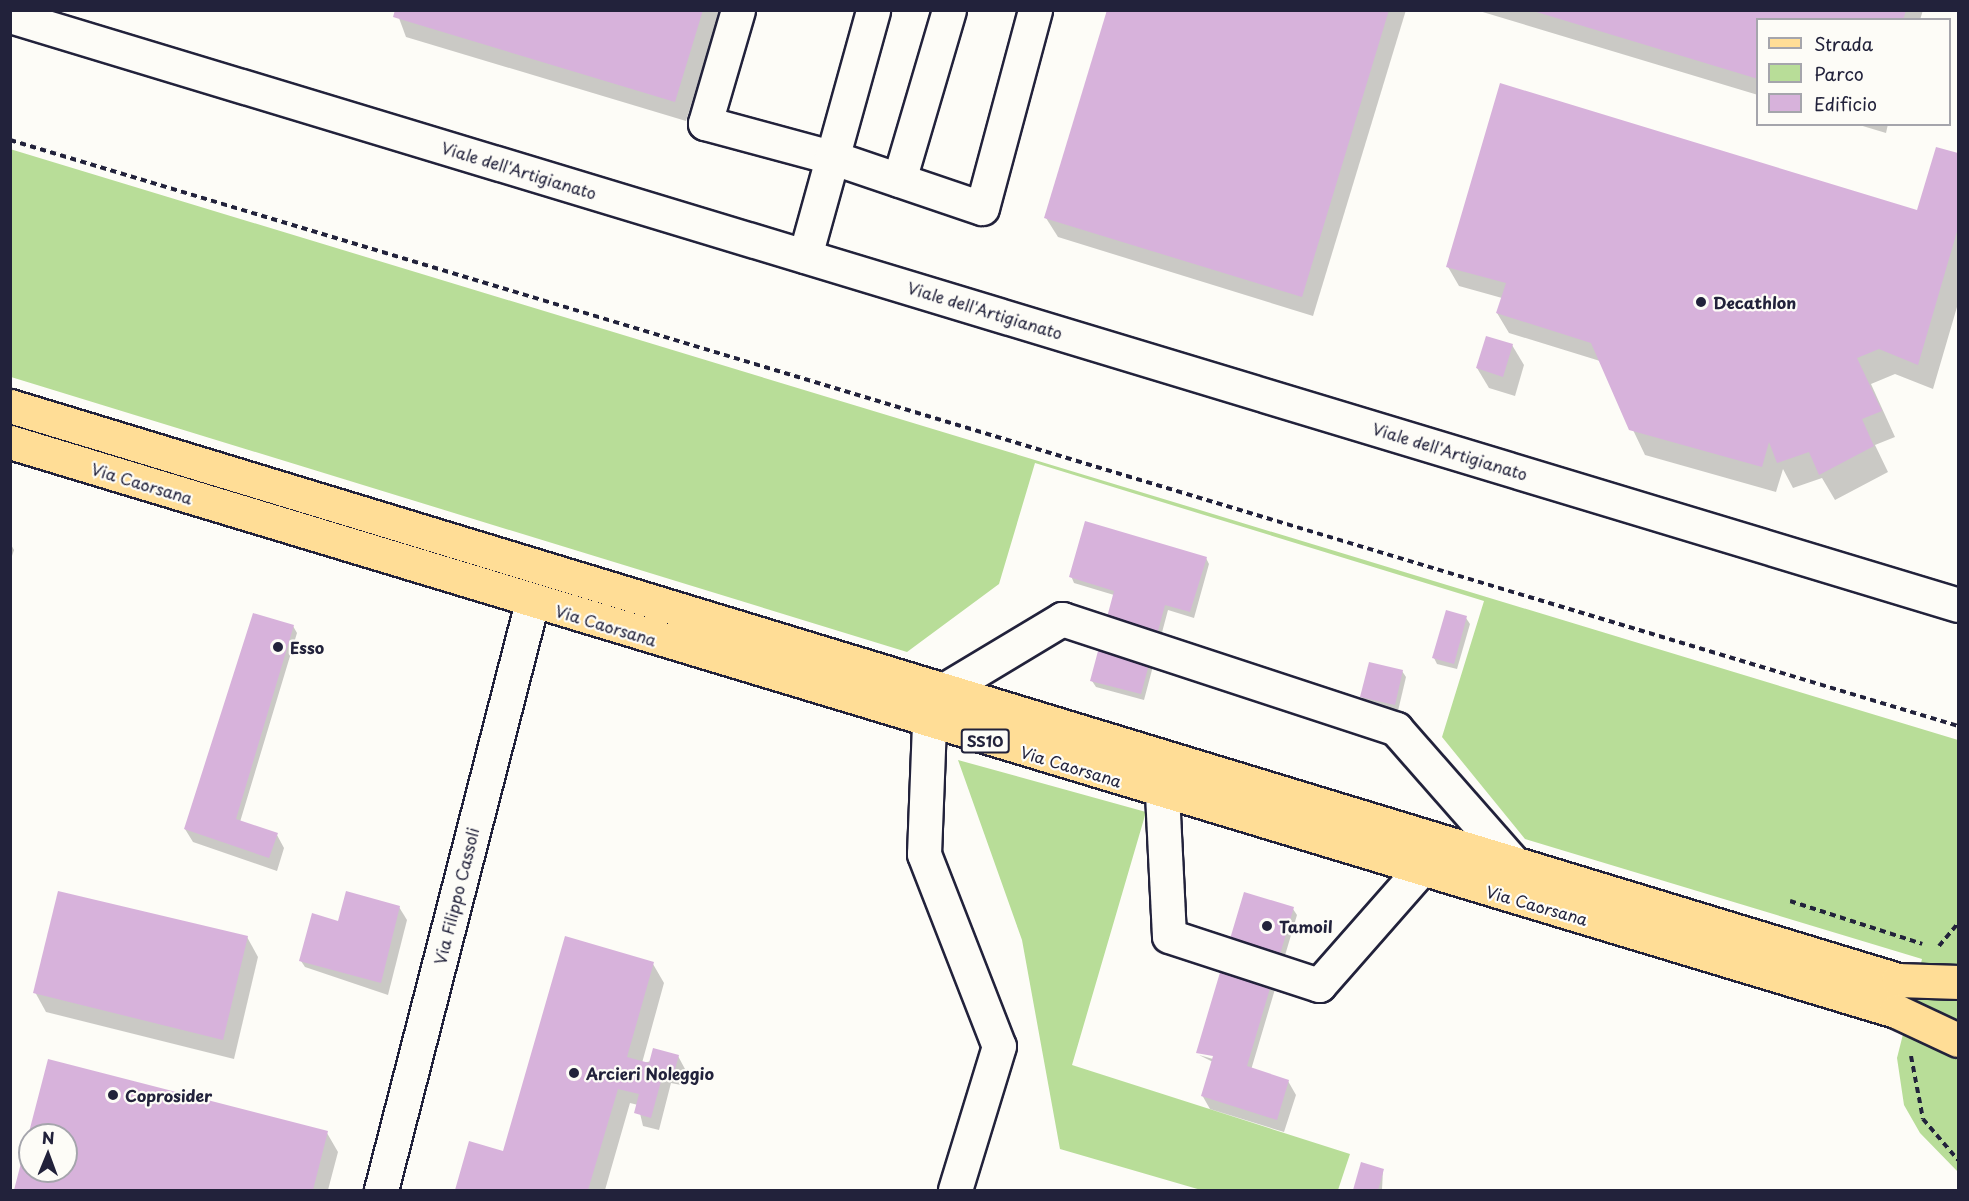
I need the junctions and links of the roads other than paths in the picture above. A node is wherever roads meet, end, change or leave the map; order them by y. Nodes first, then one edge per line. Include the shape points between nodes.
1 (738, 10) edge
2 (873, 10) edge
3 (949, 10) edge
4 (1035, 10) edge
5 (10, 16) edge
6 (831, 157) junction
7 (899, 180) junction
8 (805, 256) junction
9 (10, 406) edge
10 (10, 442) edge
11 (532, 602) junction
12 (1959, 605) edge
13 (944, 690) junction
14 (928, 723) junction
15 (1161, 793) junction
16 (1513, 862) junction
17 (1420, 870) junction
18 (1959, 982) edge
19 (1959, 1040) edge
20 (381, 1191) edge
21 (955, 1191) edge

1 - 6 street via 705,123
2 - 6 street
3 - 7 street
4 - 7 street via 982,208
5 - 8 street, Viale dell'Artigianato
6 - 7 street
6 - 8 street
8 - 12 street, Viale dell'Artigianato
9 - 13 main road, Via Caorsana / SS10
10 - 11 main road, Via Caorsana / SS10
11 - 14 main road, Via Caorsana / SS10
11 - 20 street, Via Filippo Cassoli
13 - 16 main road, Via Caorsana / SS10
13 - 16 street via 1062,619 1396,729
14 - 15 main road, Via Caorsana / SS10
14 - 21 street via 924,854 999,1046
15 - 17 main road, Via Caorsana / SS10
15 - 17 street via 1169,936 1319,984
16 - 18 main road, Via Caorsana / SS10 via 1898,980
17 - 19 main road, Via Caorsana / SS10 via 1896,1011

